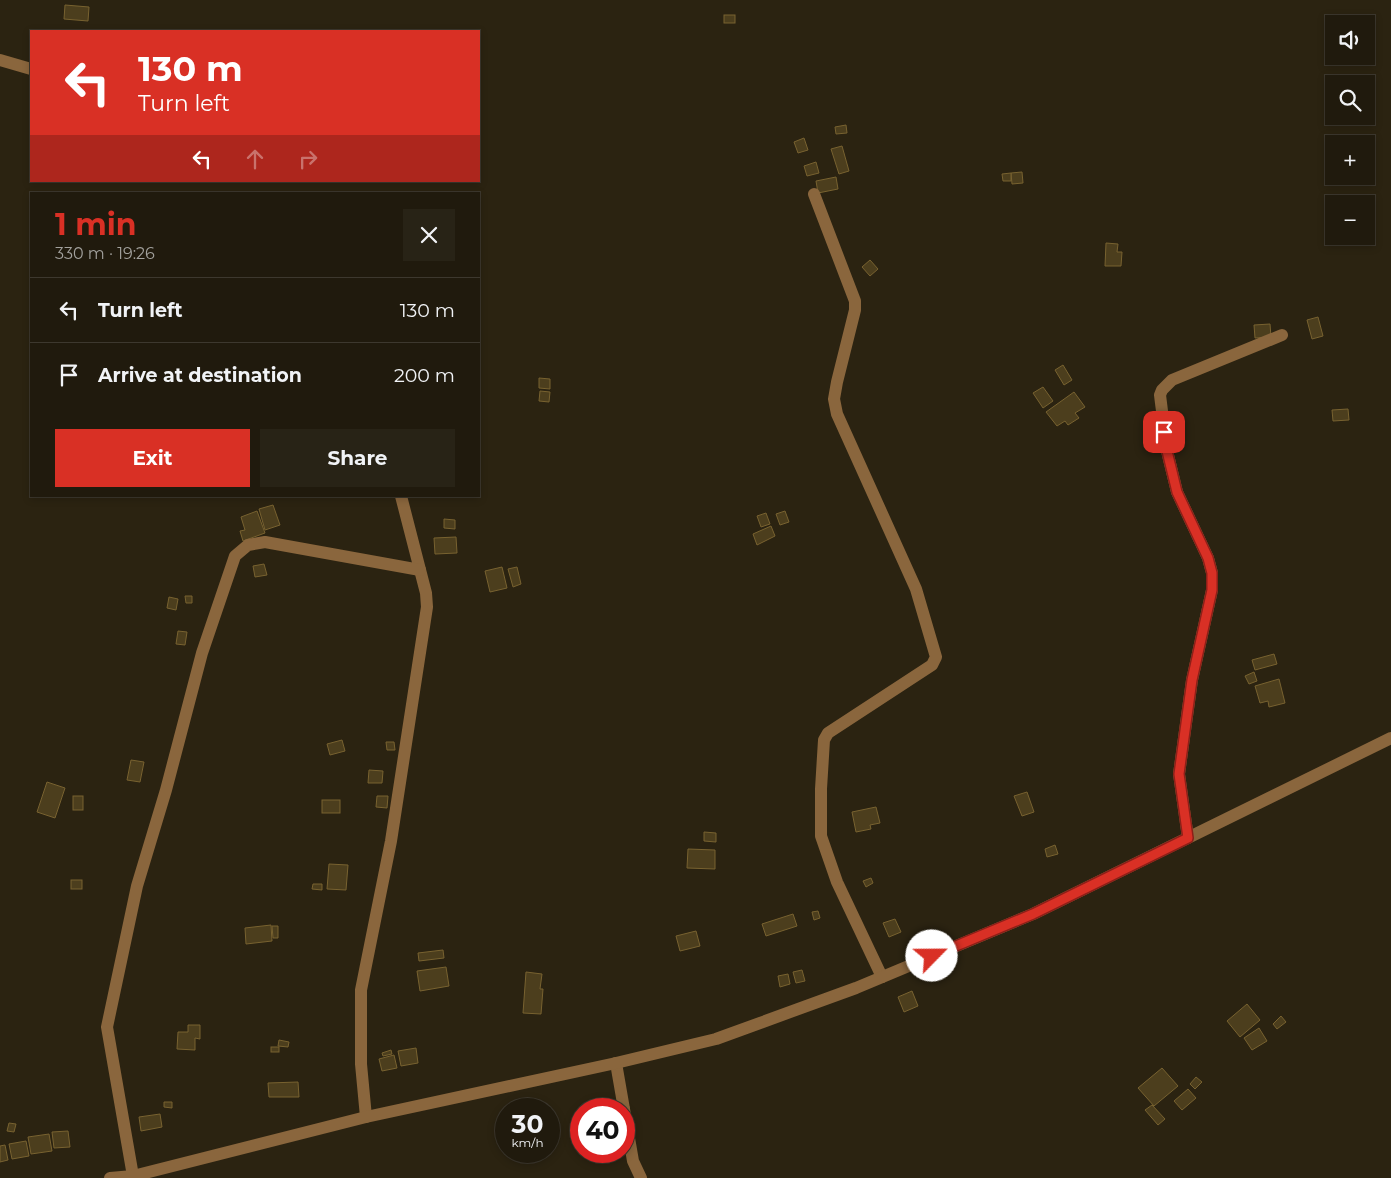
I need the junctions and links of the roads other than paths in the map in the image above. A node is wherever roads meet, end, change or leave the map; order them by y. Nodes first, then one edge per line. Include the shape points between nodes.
1 (0, 60) edge
2 (30, 69) edge
3 (814, 194) dead end
4 (1282, 335) dead end
5 (401, 497) edge
6 (420, 570) junction
7 (1391, 738) edge
8 (1188, 838) junction
9 (882, 977) junction
10 (616, 1063) junction
11 (622, 1098) edge
12 (366, 1117) junction
13 (634, 1163) edge
14 (133, 1176) junction
15 (110, 1178) edge
16 (641, 1178) edge

1 - 2 street
3 - 9 street via 855,301 836,382 834,399 837,414 916,589 936,657 932,665 828,733 824,740 821,836 837,882
4 - 8 street via 1172,380 1160,395 1167,451 1177,492 1212,573 1212,590 1192,680 1179,774
5 - 6 street
6 - 12 street via 427,607 391,841 361,990 361,1064
6 - 14 street via 265,542 248,545 235,556 202,653 137,886 107,1027
7 - 8 street
8 - 9 street via 1033,914
9 - 10 street via 716,1039
10 - 11 street
10 - 12 street
12 - 14 street
13 - 16 street
14 - 15 street

